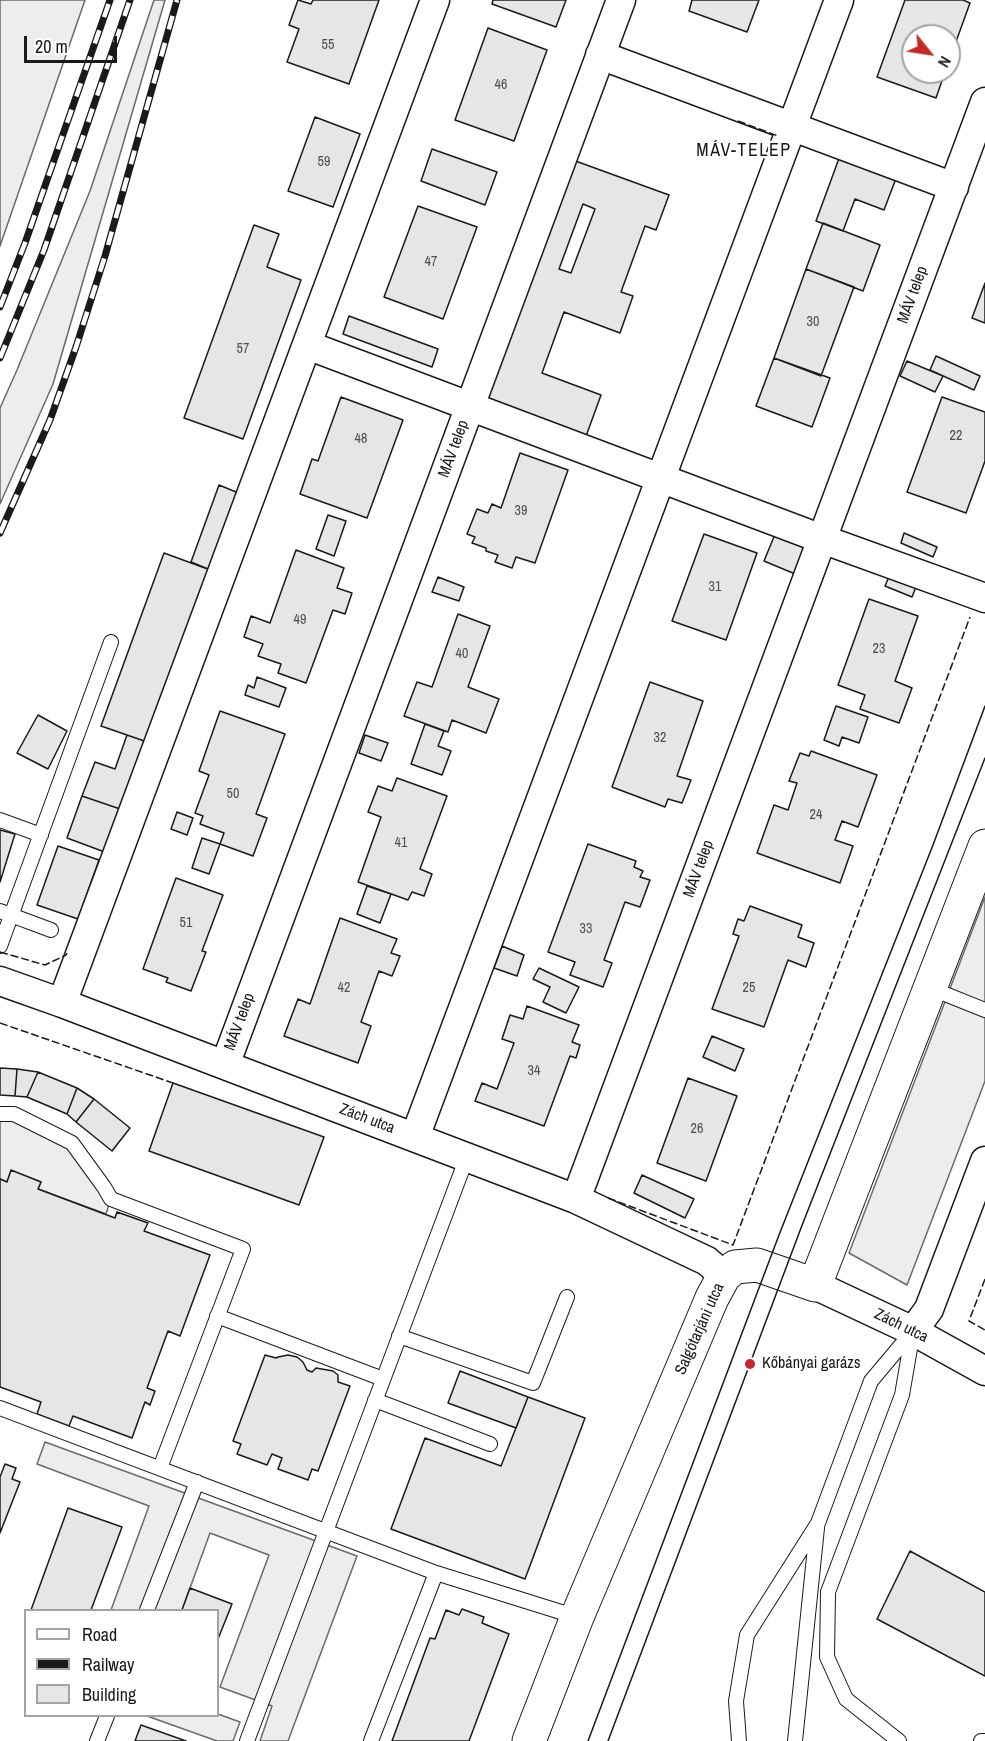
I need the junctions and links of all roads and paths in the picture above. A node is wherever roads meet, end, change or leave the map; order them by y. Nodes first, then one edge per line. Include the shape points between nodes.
1 (435, 0) edge
2 (621, 0) edge
3 (839, 0) edge
4 (600, 55) junction
5 (985, 102) edge
6 (792, 126) junction
7 (954, 187) junction
8 (307, 345) junction
9 (470, 406) junction
10 (661, 478) junction
11 (822, 538) junction
12 (985, 598) edge
13 (111, 642) dead end
14 (0, 820) edge
15 (41, 835) junction
16 (985, 846) edge
17 (6, 913) edge
18 (51, 930) dead end
19 (0, 946) edge
20 (0, 981) edge
21 (930, 988) junction
22 (62, 1003) junction
23 (985, 1010) edge
24 (225, 1065) junction
25 (0, 1114) edge
26 (415, 1137) junction
27 (467, 1157) junction
28 (985, 1161) edge
29 (576, 1198) junction
30 (724, 1276) junction
31 (815, 1285) junction
32 (567, 1298) dead end
33 (217, 1316) junction
34 (913, 1330) junction
35 (399, 1336) junction
36 (985, 1371) edge
37 (383, 1379) junction
38 (375, 1400) junction
39 (0, 1408) edge
40 (490, 1444) dead end
41 (160, 1468) junction
42 (197, 1482) junction
43 (818, 1523) junction
44 (326, 1531) junction
45 (436, 1572) junction
46 (148, 1609) edge
47 (577, 1617) junction
48 (107, 1717) edge
49 (97, 1741) edge
50 (247, 1741) edge
51 (371, 1741) edge
52 (529, 1741) edge
53 (739, 1741) edge
54 (795, 1741) edge
55 (899, 1741) edge

1 - 8 street
2 - 4 street, MÁV telep
3 - 6 street
4 - 6 street
4 - 9 street, MÁV telep
5 - 7 street, MÁV telep
6 - 7 street
6 - 10 street
7 - 11 street, MÁV telep
8 - 9 street, MÁV telep
8 - 22 street
9 - 10 street, MÁV telep
9 - 24 street, MÁV telep
10 - 11 street, MÁV telep
10 - 26 street
11 - 12 street, MÁV telep
11 - 29 street, MÁV telep
13 - 15 lane
14 - 15 lane
15 - 17 lane
16 - 21 street
17 - 18 lane
17 - 19 lane
20 - 22 street, Zách utca
21 - 23 lane
21 - 31 street
22 - 24 street, Zách utca
24 - 26 street, Zách utca
25 - 33 lane via 14,1114 72,1143 111,1199 243,1249
26 - 27 street, Zách utca
27 - 29 street, Zách utca
27 - 35 lane
28 - 34 street via 929,1309
29 - 30 street, Zách utca via 707,1261
30 - 31 street, Salgótarjáni utca via 735,1267 758,1265
30 - 47 street, Salgótarjáni utca via 711,1298
31 - 34 street, Zách utca
32 - 35 lane via 533,1383
33 - 37 lane
33 - 41 lane
34 - 36 street, Zách utca
34 - 43 lane via 871,1381
34 - 55 lane via 902,1395 828,1592 827,1657 846,1699
35 - 37 lane
37 - 38 lane
38 - 40 lane
38 - 44 lane
39 - 41 lane
41 - 42 lane
42 - 44 lane
42 - 46 lane
43 - 53 lane via 747,1635 736,1701
43 - 54 lane
44 - 45 lane
44 - 50 lane
45 - 47 lane
45 - 51 lane
47 - 52 street, Salgótarjáni utca
48 - 49 lane

